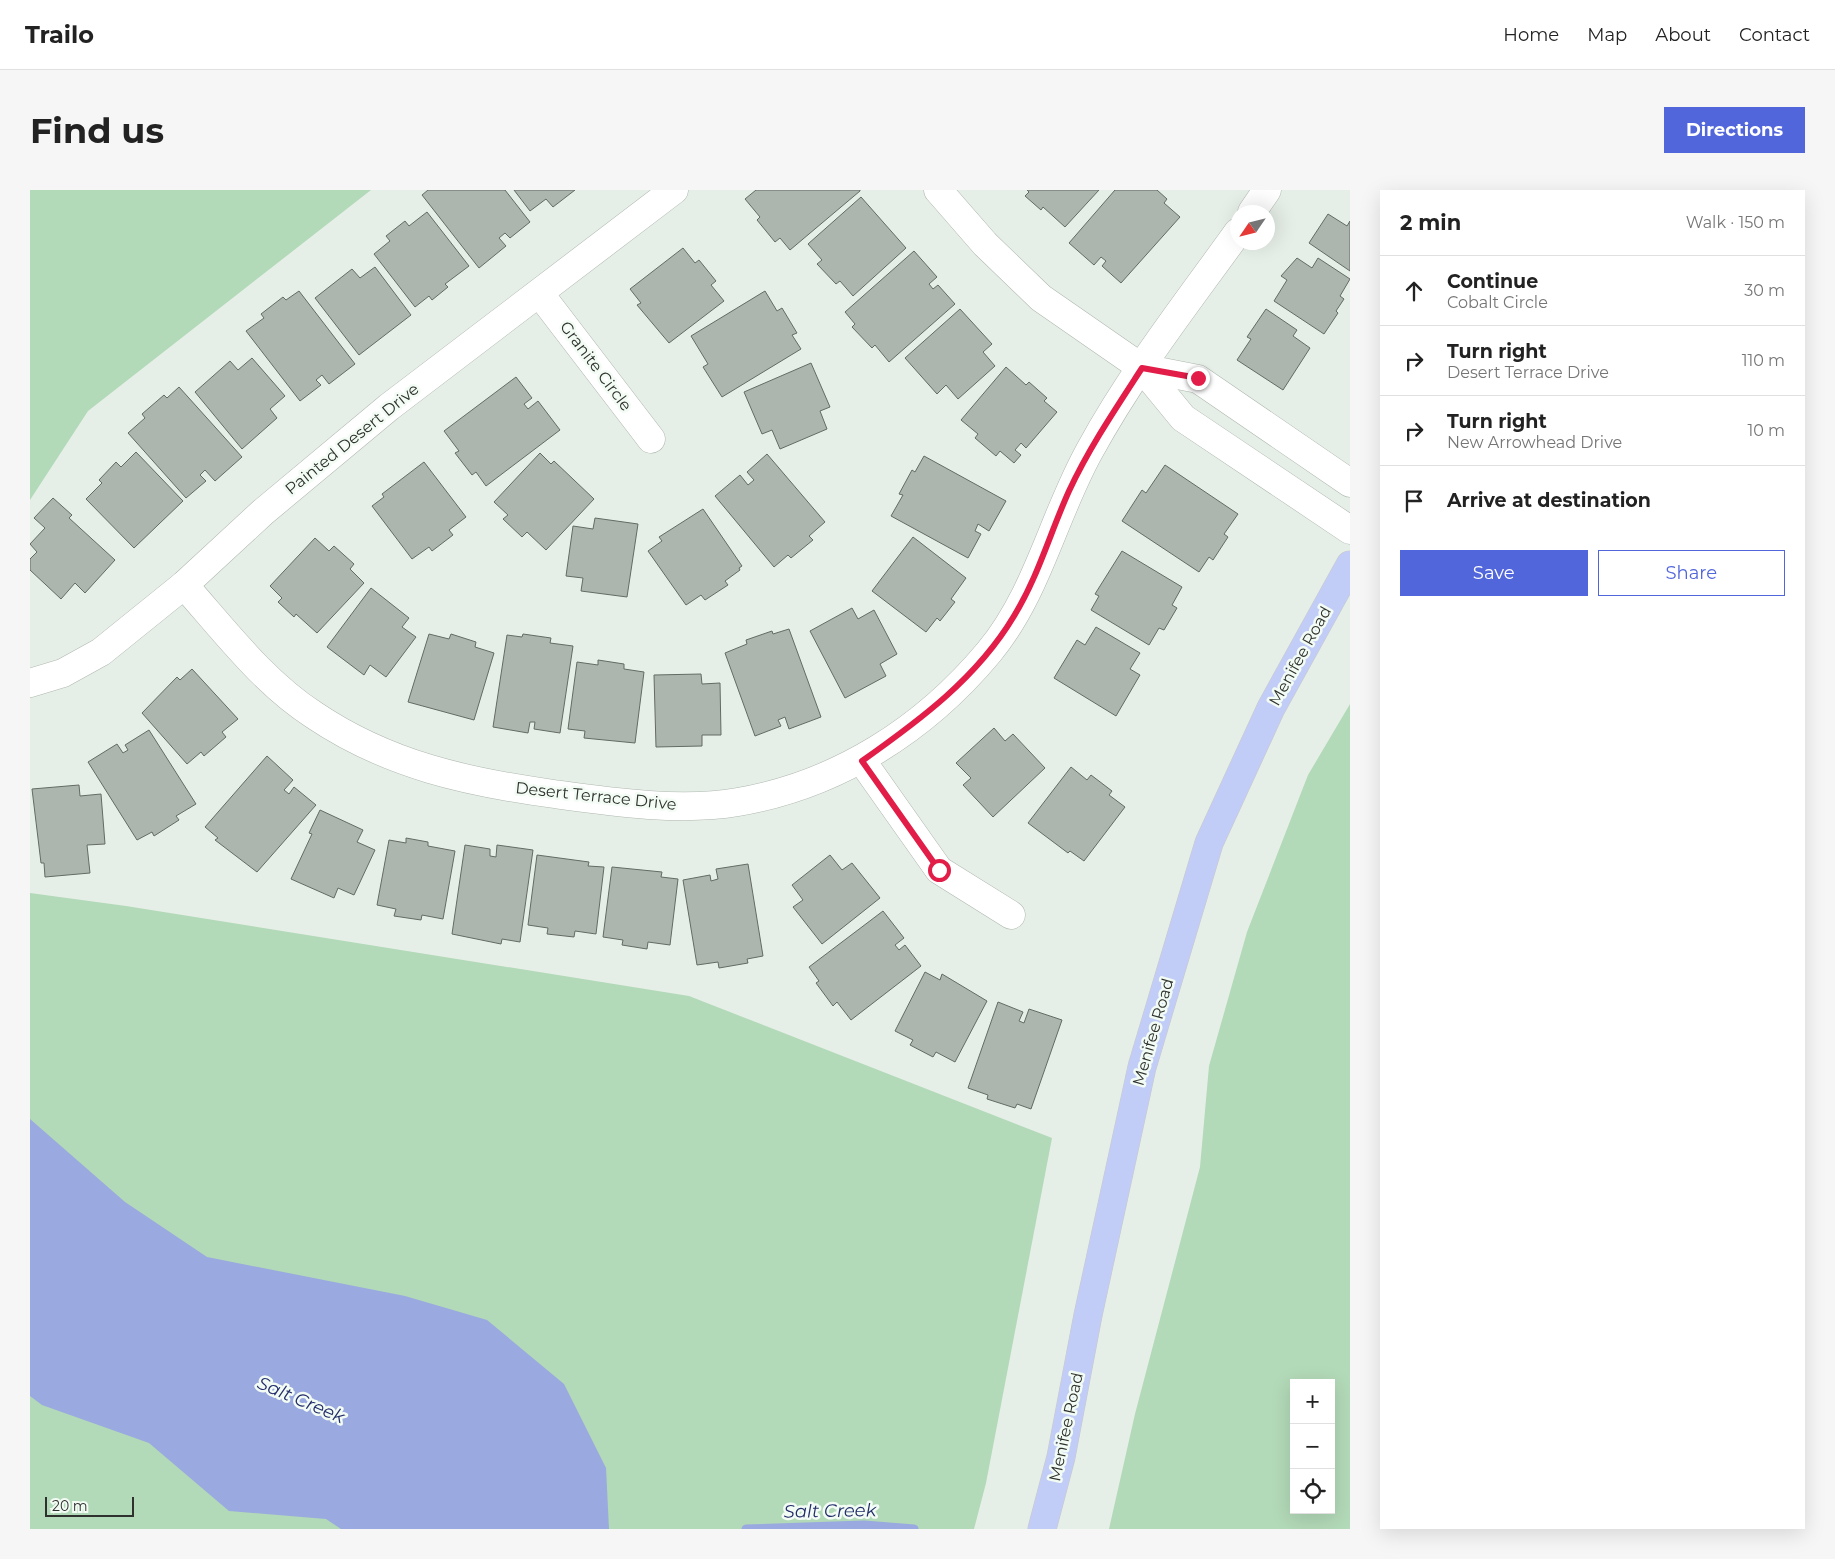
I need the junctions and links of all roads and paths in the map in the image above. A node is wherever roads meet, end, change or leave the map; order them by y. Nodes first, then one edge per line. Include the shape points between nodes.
1 (674, 190) edge
2 (938, 190) edge
3 (1268, 190) edge
4 (1257, 205) edge
5 (1230, 243) edge
6 (540, 294) junction
7 (1142, 368) junction
8 (651, 439) dead end
9 (1350, 483) edge
10 (1350, 530) edge
11 (1350, 565) edge
12 (184, 585) junction
13 (30, 682) edge
14 (862, 761) junction
15 (1011, 915) dead end
16 (1042, 1529) edge

1 - 6 street, Painted Desert Drive
2 - 7 street via 985,244 1041,298
3 - 4 street
5 - 7 street, Desert Terrace Drive
6 - 8 street, Granite Circle
6 - 12 street, Painted Desert Drive via 389,407 264,512
7 - 9 street via 1198,378
7 - 10 street via 1183,418
7 - 14 street, Desert Terrace Drive via 1091,448 1068,493 1029,589 991,650 962,682 912,726
11 - 16 main road, Menifee Road via 1271,708 1209,843 1142,1067 1061,1457
12 - 13 street, Painted Desert Drive via 101,652 63,673
12 - 14 street, Desert Terrace Drive via 258,669 312,714 370,747 440,774 504,787 606,801 682,805 737,802 805,785
14 - 15 street via 939,870

